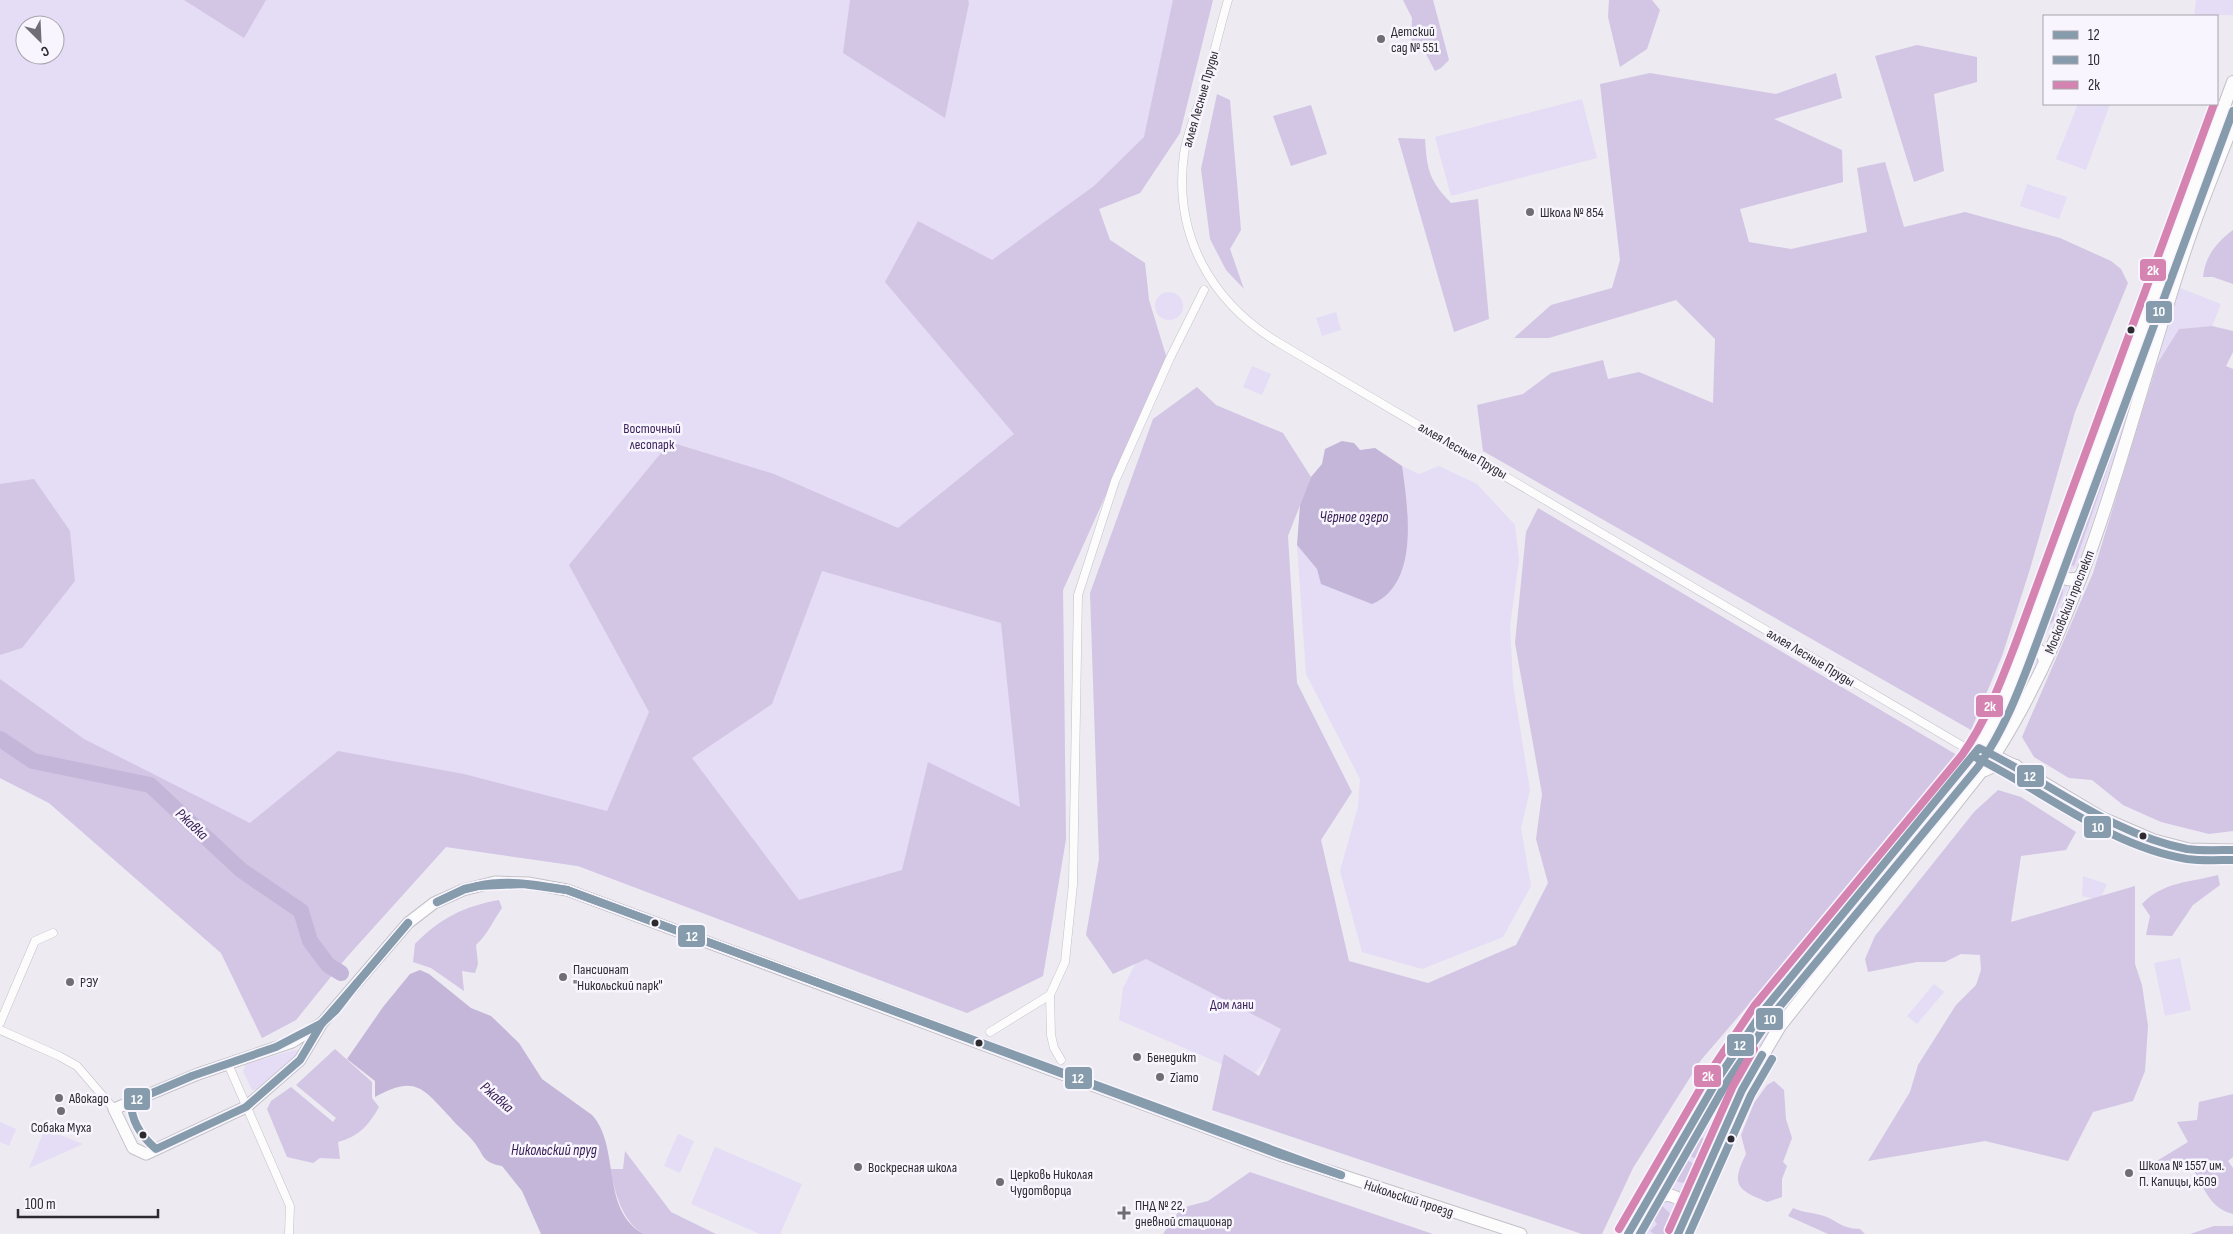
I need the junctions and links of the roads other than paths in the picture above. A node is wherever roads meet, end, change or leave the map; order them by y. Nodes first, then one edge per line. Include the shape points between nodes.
1 (1228, 0) edge
2 (2233, 82) edge
3 (2233, 122) edge
4 (1204, 290) dead end
5 (2054, 570) junction
6 (2080, 577) junction
7 (2024, 648) junction
8 (2046, 661) junction
9 (2006, 736) junction
10 (1979, 748) junction
11 (1995, 754) junction
12 (2016, 766) junction
13 (1983, 771) junction
14 (1936, 802) junction
15 (1949, 814) junction
16 (2233, 850) edge
17 (53, 933) dead end
18 (1050, 995) junction
19 (0, 1023) edge
20 (322, 1023) junction
21 (0, 1030) edge
22 (990, 1032) dead end
23 (1061, 1060) dead end
24 (228, 1064) junction
25 (1719, 1077) junction
26 (1742, 1090) junction
27 (246, 1107) junction
28 (114, 1109) junction
29 (1645, 1204) junction
30 (1686, 1218) junction
31 (289, 1234) edge
32 (1521, 1234) edge
33 (1628, 1234) edge
34 (1678, 1234) edge

1 - 10 street, аллея Лесные Пруды via 1184,152 1183,205 1193,248 1213,283 1238,312 1255,328 1964,747
2 - 5 main road, Московский проспект
3 - 6 main road, Московский проспект via 2185,250 2121,459
4 - 18 street via 1115,481 1078,595 1073,884 1065,962
5 - 6 main road via 2064,579
5 - 7 main road, Московский проспект
6 - 8 main road, Московский проспект
7 - 8 main road via 2038,649
7 - 10 main road, Московский проспект via 2005,699
8 - 9 main road, Московский проспект
9 - 11 main road, Московский проспект
9 - 12 street via 2005,752
10 - 11 street
10 - 14 main road, Московский проспект
11 - 12 street
11 - 13 main road, Московский проспект
12 - 13 main road via 1998,764
12 - 16 street via 2103,818 2154,840 2189,849
13 - 15 main road, Московский проспект
14 - 15 main road
14 - 25 main road, Московский проспект via 1762,1011
15 - 26 main road, Московский проспект via 1780,1026
17 - 19 street via 35,941
18 - 22 street
18 - 23 street via 1052,1051
20 - 24 street, Никольский проезд via 292,1042
20 - 27 street, Никольский проезд via 300,1060
20 - 32 street, Никольский проезд via 408,923 434,903 463,890 495,882 558,888 1280,1155
21 - 28 street via 77,1066
24 - 27 street
24 - 28 street, Никольский проезд
25 - 26 main road
25 - 29 main road, Московский проспект
26 - 30 main road, Московский проспект
27 - 28 street, Никольский проезд via 146,1154 133,1148
27 - 31 street via 290,1206
29 - 30 main road via 1664,1194 1675,1196 1684,1204
29 - 33 main road, Московский проспект
30 - 34 main road, Московский проспект

